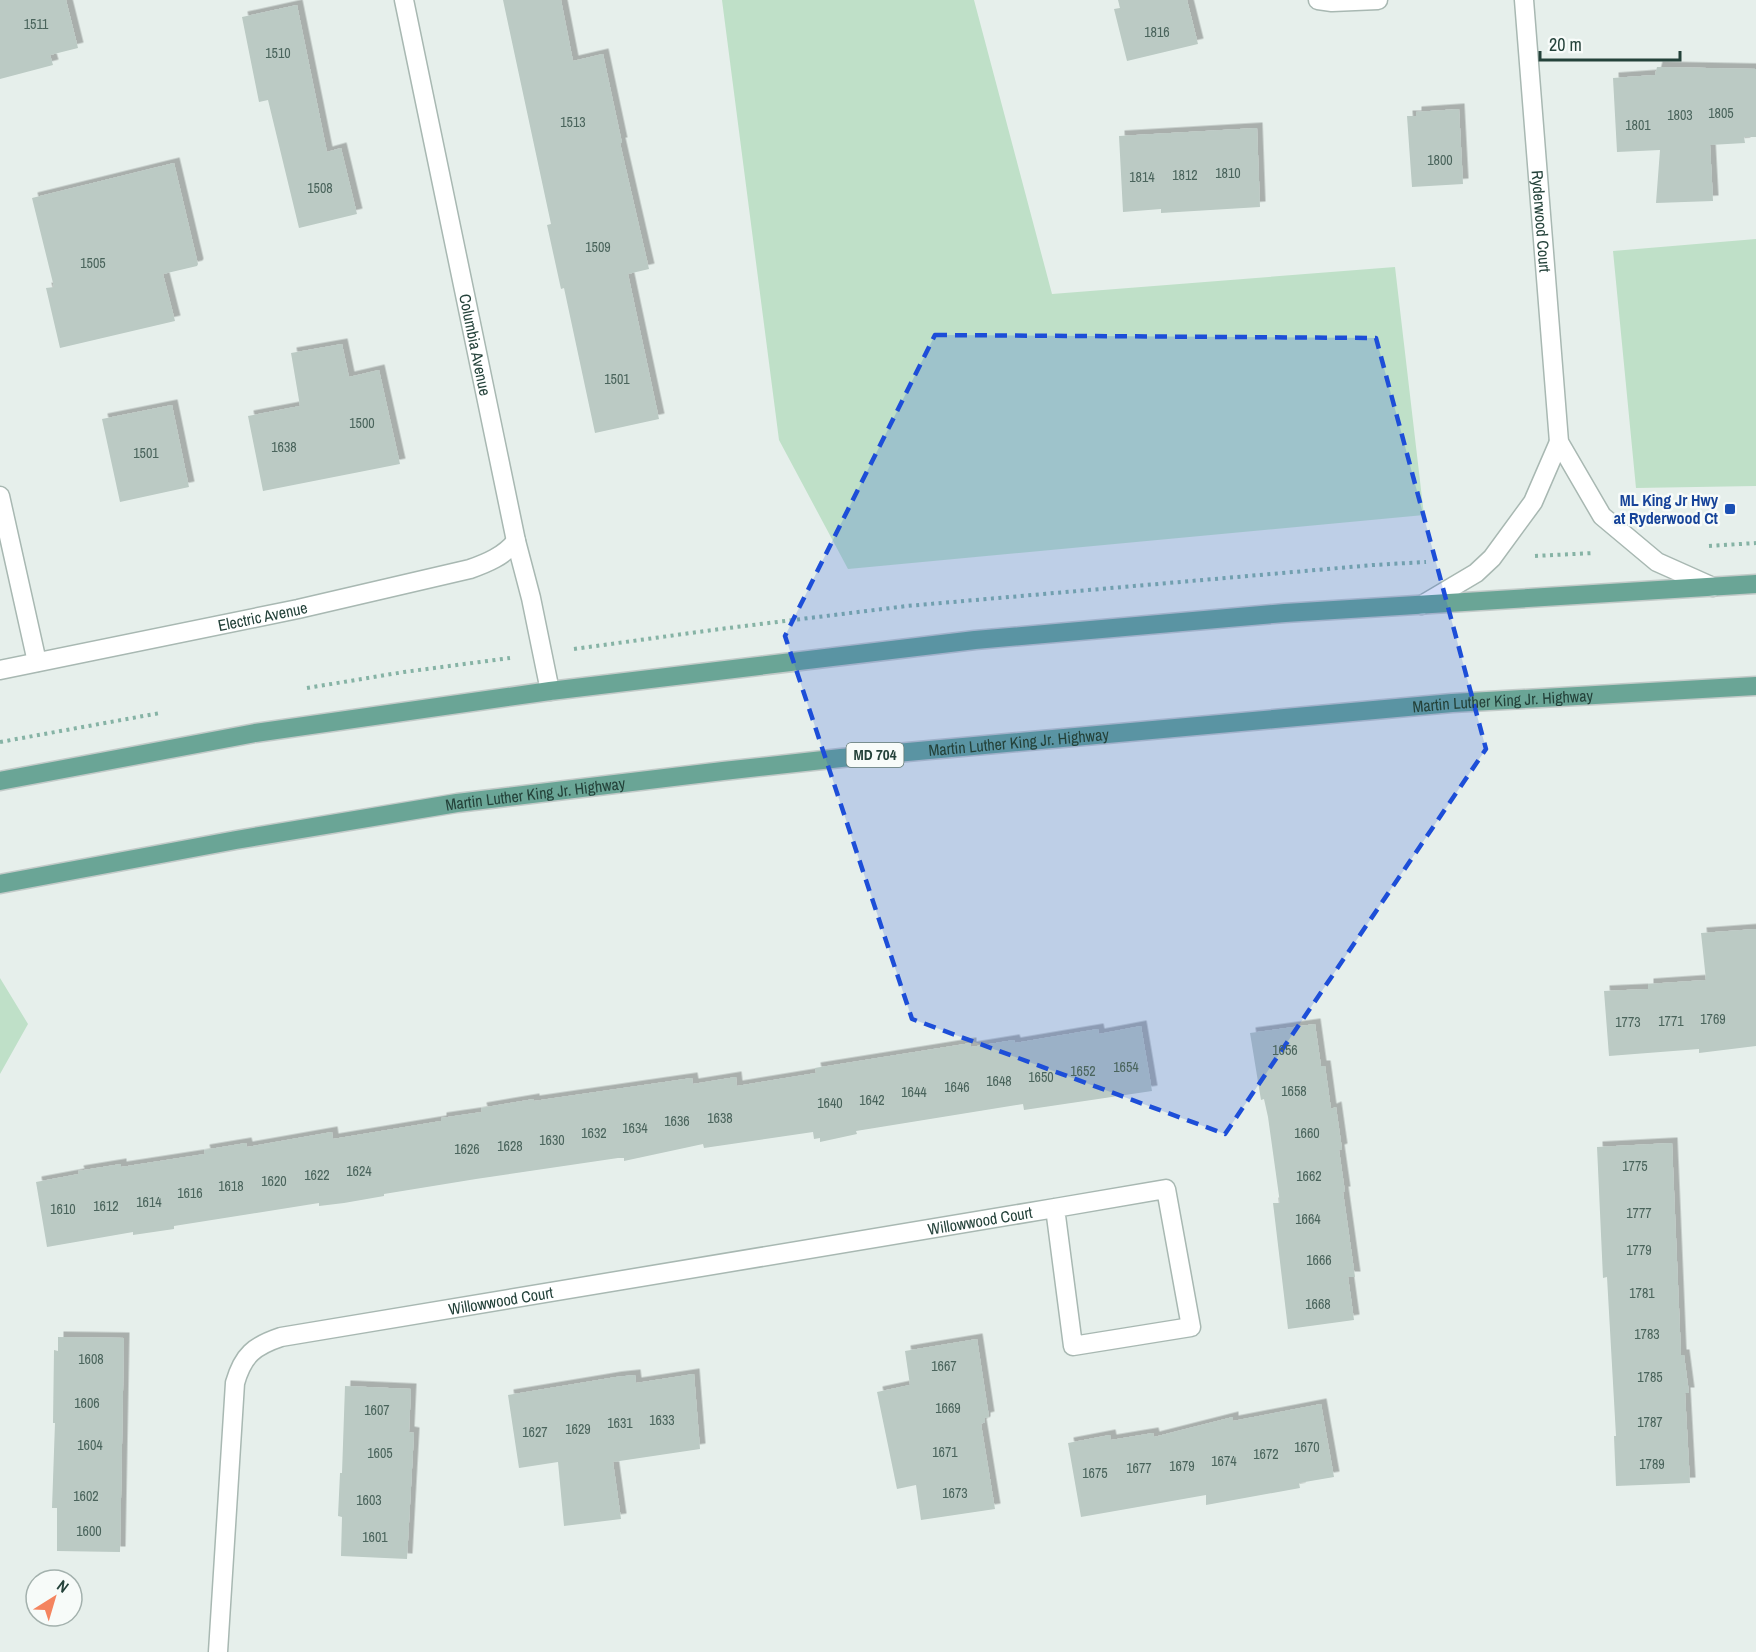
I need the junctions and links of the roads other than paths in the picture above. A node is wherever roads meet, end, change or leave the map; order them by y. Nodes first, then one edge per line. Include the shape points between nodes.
1 (404, 0) edge
2 (1318, 0) edge
3 (1378, 0) edge
4 (1524, 0) edge
5 (1559, 442) junction
6 (0, 496) edge
7 (516, 541) junction
8 (1756, 584) edge
9 (1713, 587) junction
10 (1422, 605) junction
11 (37, 662) junction
12 (0, 670) edge
13 (1756, 686) edge
14 (550, 691) junction
15 (0, 781) edge
16 (0, 884) edge
17 (1055, 1208) junction
18 (218, 1652) edge

1 - 7 street, Columbia Avenue
2 - 3 street
4 - 5 street, Ryderwood Court
5 - 9 street, Ryderwood Court via 1602,516 1657,562
5 - 10 street, Ryderwood Court via 1533,502 1492,558 1476,573
6 - 11 street
7 - 11 street, Electric Avenue via 490,562 470,569
7 - 14 street, Columbia Avenue
8 - 9 main road
9 - 10 main road
10 - 14 main road via 975,640
11 - 12 street, Electric Avenue
13 - 16 main road, Martin Luther King Jr. Highway / MD 704 via 1452,703 723,771 457,803
14 - 15 main road via 255,733
17 - 17 street, Willowwood Court via 1166,1189 1191,1328 1073,1346
17 - 18 street, Willowwood Court via 263,1343 247,1356 235,1383

